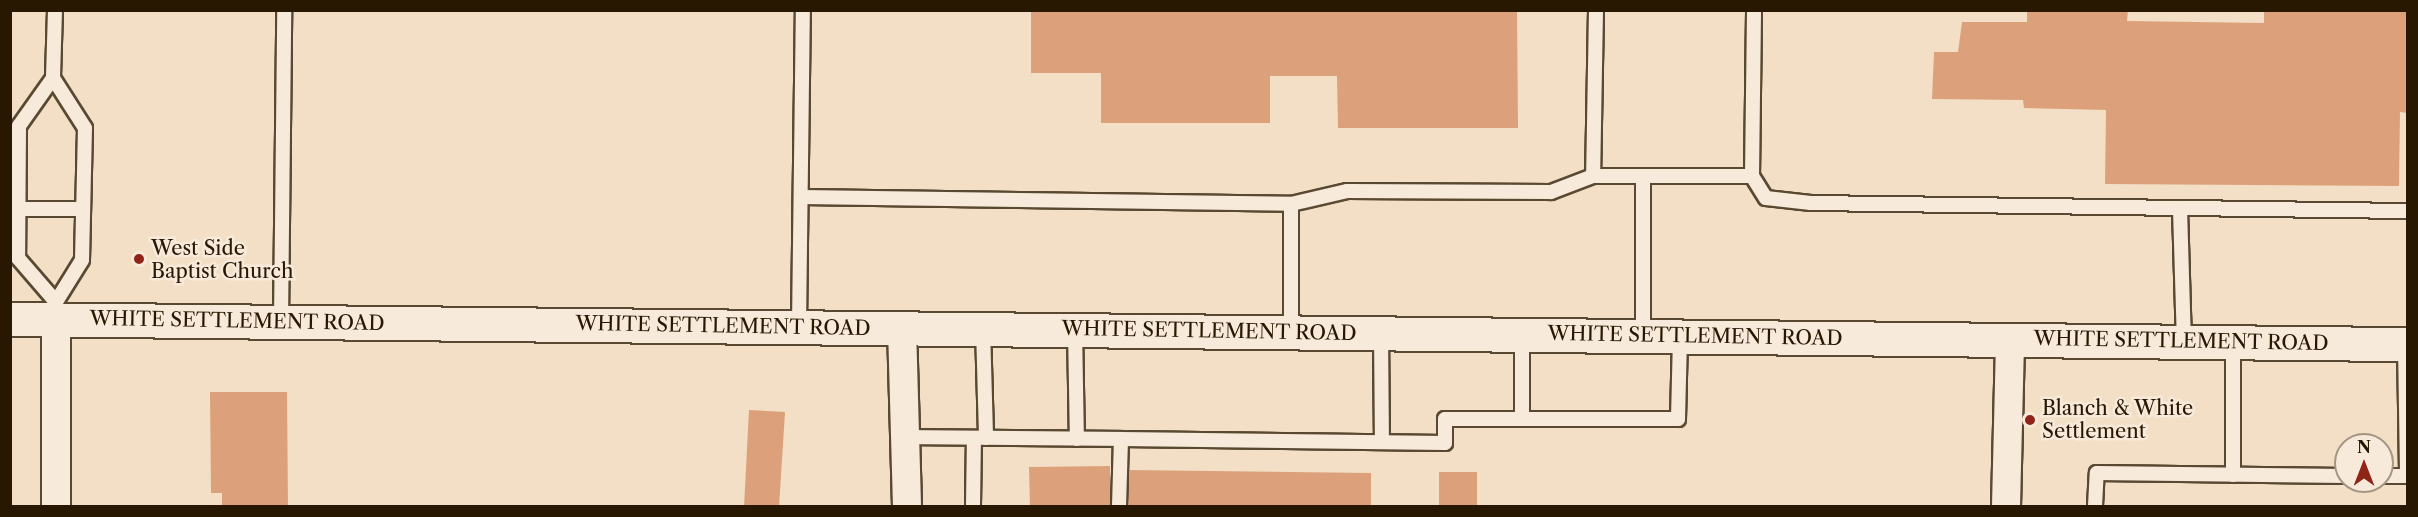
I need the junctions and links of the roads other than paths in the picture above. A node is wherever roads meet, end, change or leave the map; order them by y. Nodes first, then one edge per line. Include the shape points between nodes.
1 (55, 10) edge
2 (284, 10) edge
3 (803, 10) edge
4 (1596, 10) edge
5 (1754, 10) edge
6 (53, 78) junction
7 (1593, 176) junction
8 (1643, 176) junction
9 (1752, 176) junction
10 (801, 196) junction
11 (1291, 204) junction
12 (2180, 208) junction
13 (18, 209) junction
14 (82, 209) junction
15 (2408, 211) edge
16 (56, 311) junction
17 (10, 319) edge
18 (281, 321) junction
19 (799, 326) junction
20 (902, 327) junction
21 (983, 328) junction
22 (1075, 329) junction
23 (1291, 332) junction
24 (1381, 332) junction
25 (1522, 334) junction
26 (1643, 335) junction
27 (1680, 335) junction
28 (2010, 339) junction
29 (2184, 341) junction
30 (2233, 342) junction
31 (2406, 344) edge
32 (1522, 419) junction
33 (906, 437) junction
34 (980, 438) junction
35 (1077, 439) junction
36 (1121, 439) junction
37 (1382, 442) junction
38 (2233, 475) junction
39 (2334, 476) edge
40 (2407, 476) edge
41 (56, 507) edge
42 (907, 507) edge
43 (973, 507) edge
44 (1119, 507) edge
45 (2006, 507) edge
46 (2096, 507) edge

1 - 6 lane
2 - 18 lane
3 - 10 lane
4 - 7 lane
5 - 9 lane
6 - 13 lane via 19,126
6 - 14 lane via 85,128
7 - 8 lane
7 - 11 lane via 1551,192 1347,191
8 - 9 lane
8 - 26 lane
9 - 12 lane via 1766,198 1811,202
10 - 11 lane
10 - 19 lane
11 - 23 lane
12 - 15 lane
12 - 29 lane
13 - 14 lane
13 - 16 lane via 18,258
14 - 16 lane via 82,260
16 - 17 main road, WHITE SETTLEMENT ROAD
16 - 18 main road, WHITE SETTLEMENT ROAD
16 - 41 street
18 - 19 main road, WHITE SETTLEMENT ROAD
19 - 20 main road, WHITE SETTLEMENT ROAD
20 - 21 main road, WHITE SETTLEMENT ROAD
20 - 33 street
21 - 22 main road, WHITE SETTLEMENT ROAD
21 - 34 lane
22 - 23 main road, WHITE SETTLEMENT ROAD
22 - 35 lane
23 - 24 main road, WHITE SETTLEMENT ROAD
24 - 25 main road, WHITE SETTLEMENT ROAD
24 - 37 lane
25 - 26 main road, WHITE SETTLEMENT ROAD
25 - 32 lane
26 - 27 main road, WHITE SETTLEMENT ROAD
27 - 28 main road, WHITE SETTLEMENT ROAD
27 - 32 lane via 1678,419
28 - 29 main road, WHITE SETTLEMENT ROAD
28 - 45 street
29 - 30 main road, WHITE SETTLEMENT ROAD
30 - 31 main road, WHITE SETTLEMENT ROAD
30 - 38 lane
31 - 40 lane
32 - 37 lane via 1446,419 1445,443
33 - 34 lane
33 - 42 street
34 - 35 lane
34 - 43 lane
35 - 36 lane
36 - 37 lane
36 - 44 lane
38 - 39 lane
38 - 46 lane via 2097,473

